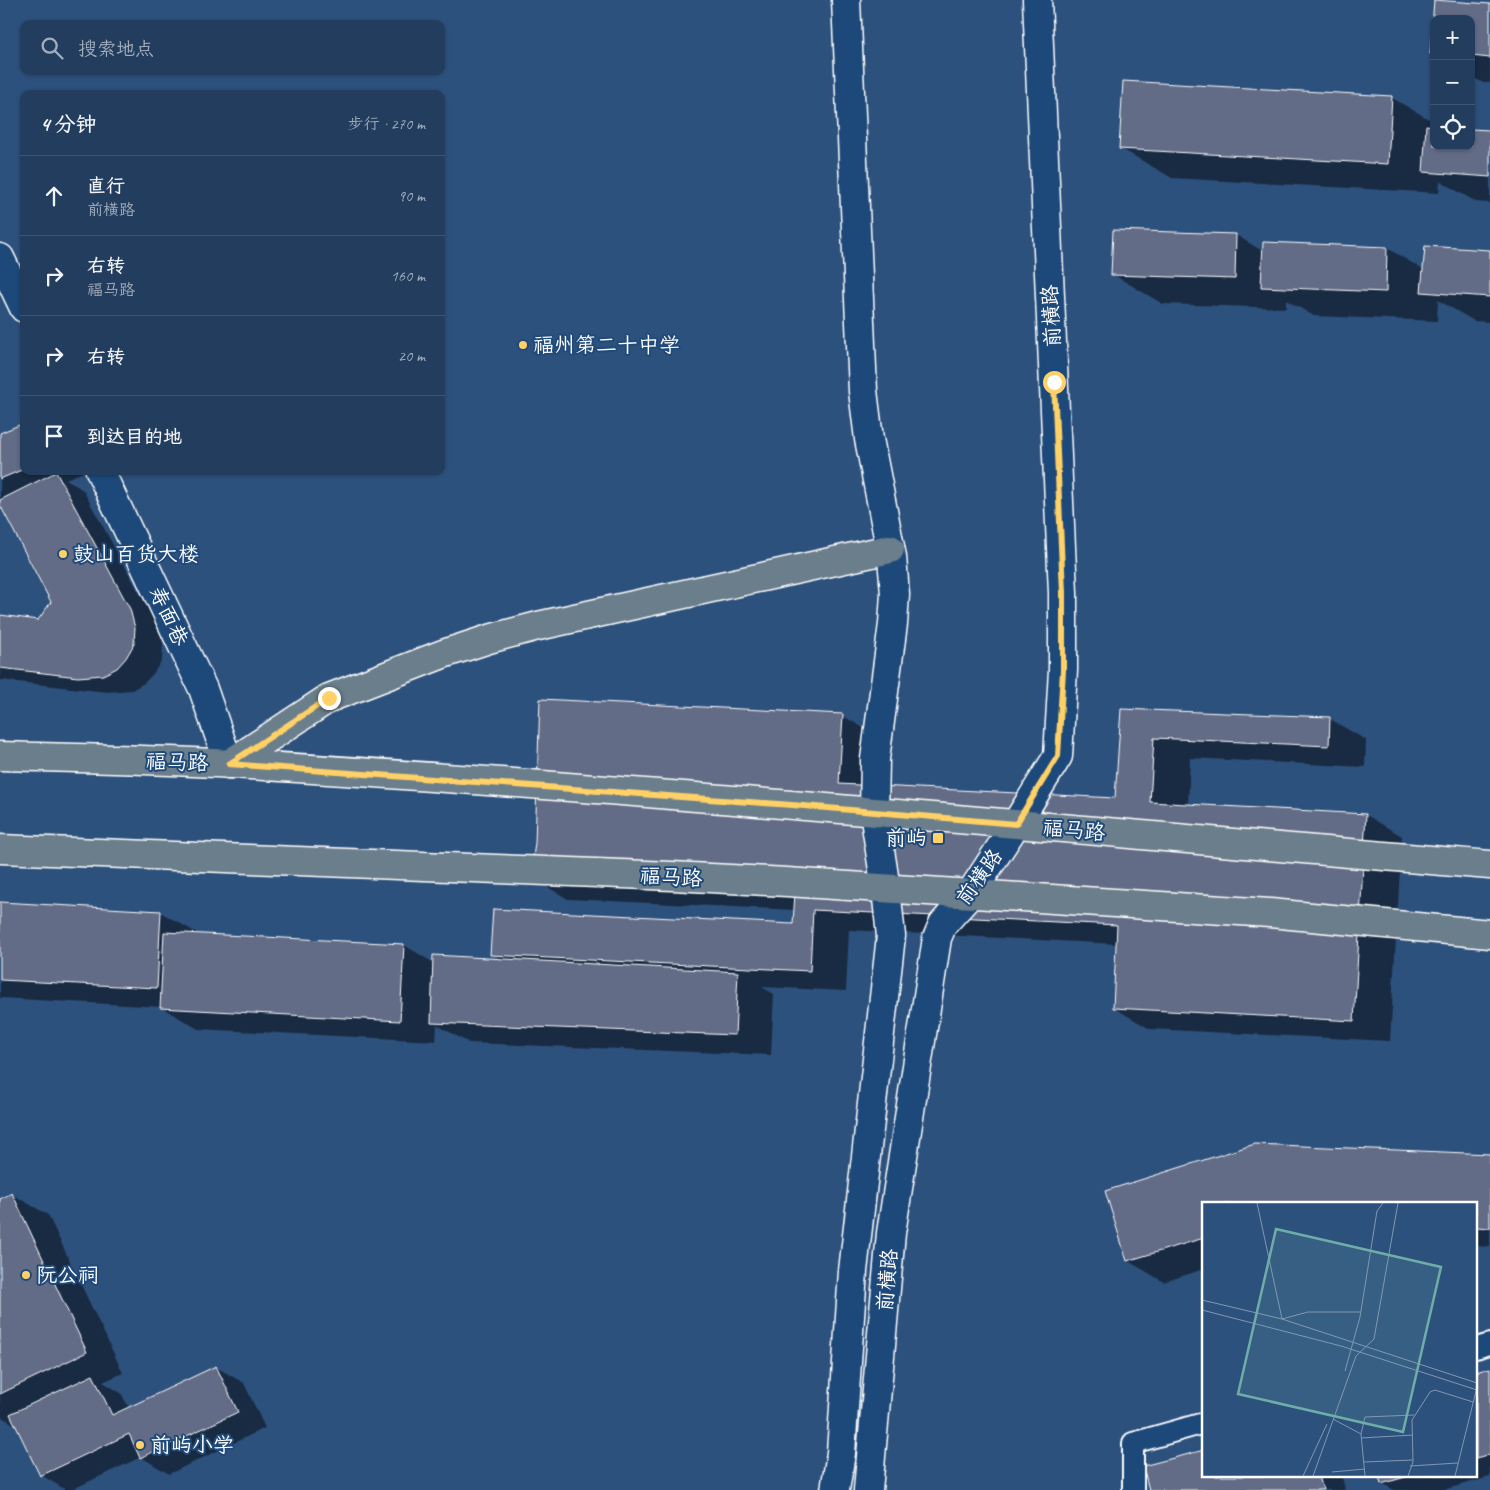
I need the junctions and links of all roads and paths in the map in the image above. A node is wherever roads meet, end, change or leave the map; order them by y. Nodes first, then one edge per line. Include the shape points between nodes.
1 (846, 0) edge
2 (1037, 0) edge
3 (0, 258) edge
4 (20, 300) edge
5 (102, 475) edge
6 (890, 549) junction
7 (0, 756) edge
8 (229, 764) junction
9 (874, 812) junction
10 (1016, 824) junction
11 (0, 849) edge
12 (1490, 865) edge
13 (886, 889) junction
14 (971, 893) junction
15 (1490, 934) edge
16 (1202, 1424) edge
17 (835, 1490) edge
18 (868, 1490) edge
19 (1133, 1490) edge

1 - 6 main road, 前横路 via 863,391
2 - 10 main road, 前横路 via 1063,593 1063,670 1058,756
3 - 4 main road
5 - 8 main road, 寿面巷 via 203,689
6 - 8 main road via 489,639 329,698
6 - 9 main road, 前横路 via 895,594 875,759
7 - 8 main road, 福马路
8 - 9 main road, 福马路
9 - 10 main road, 福马路
9 - 13 main road, 前横路
10 - 12 main road, 福马路
10 - 14 main road, 前横路
11 - 13 main road, 福马路
13 - 14 main road, 福马路
13 - 17 main road, 前横路 via 891,936 853,1271 841,1453
14 - 15 main road, 福马路 via 1270,913
14 - 18 main road, 前横路 via 943,924 937,938 891,1233
16 - 19 lane via 1133,1442

